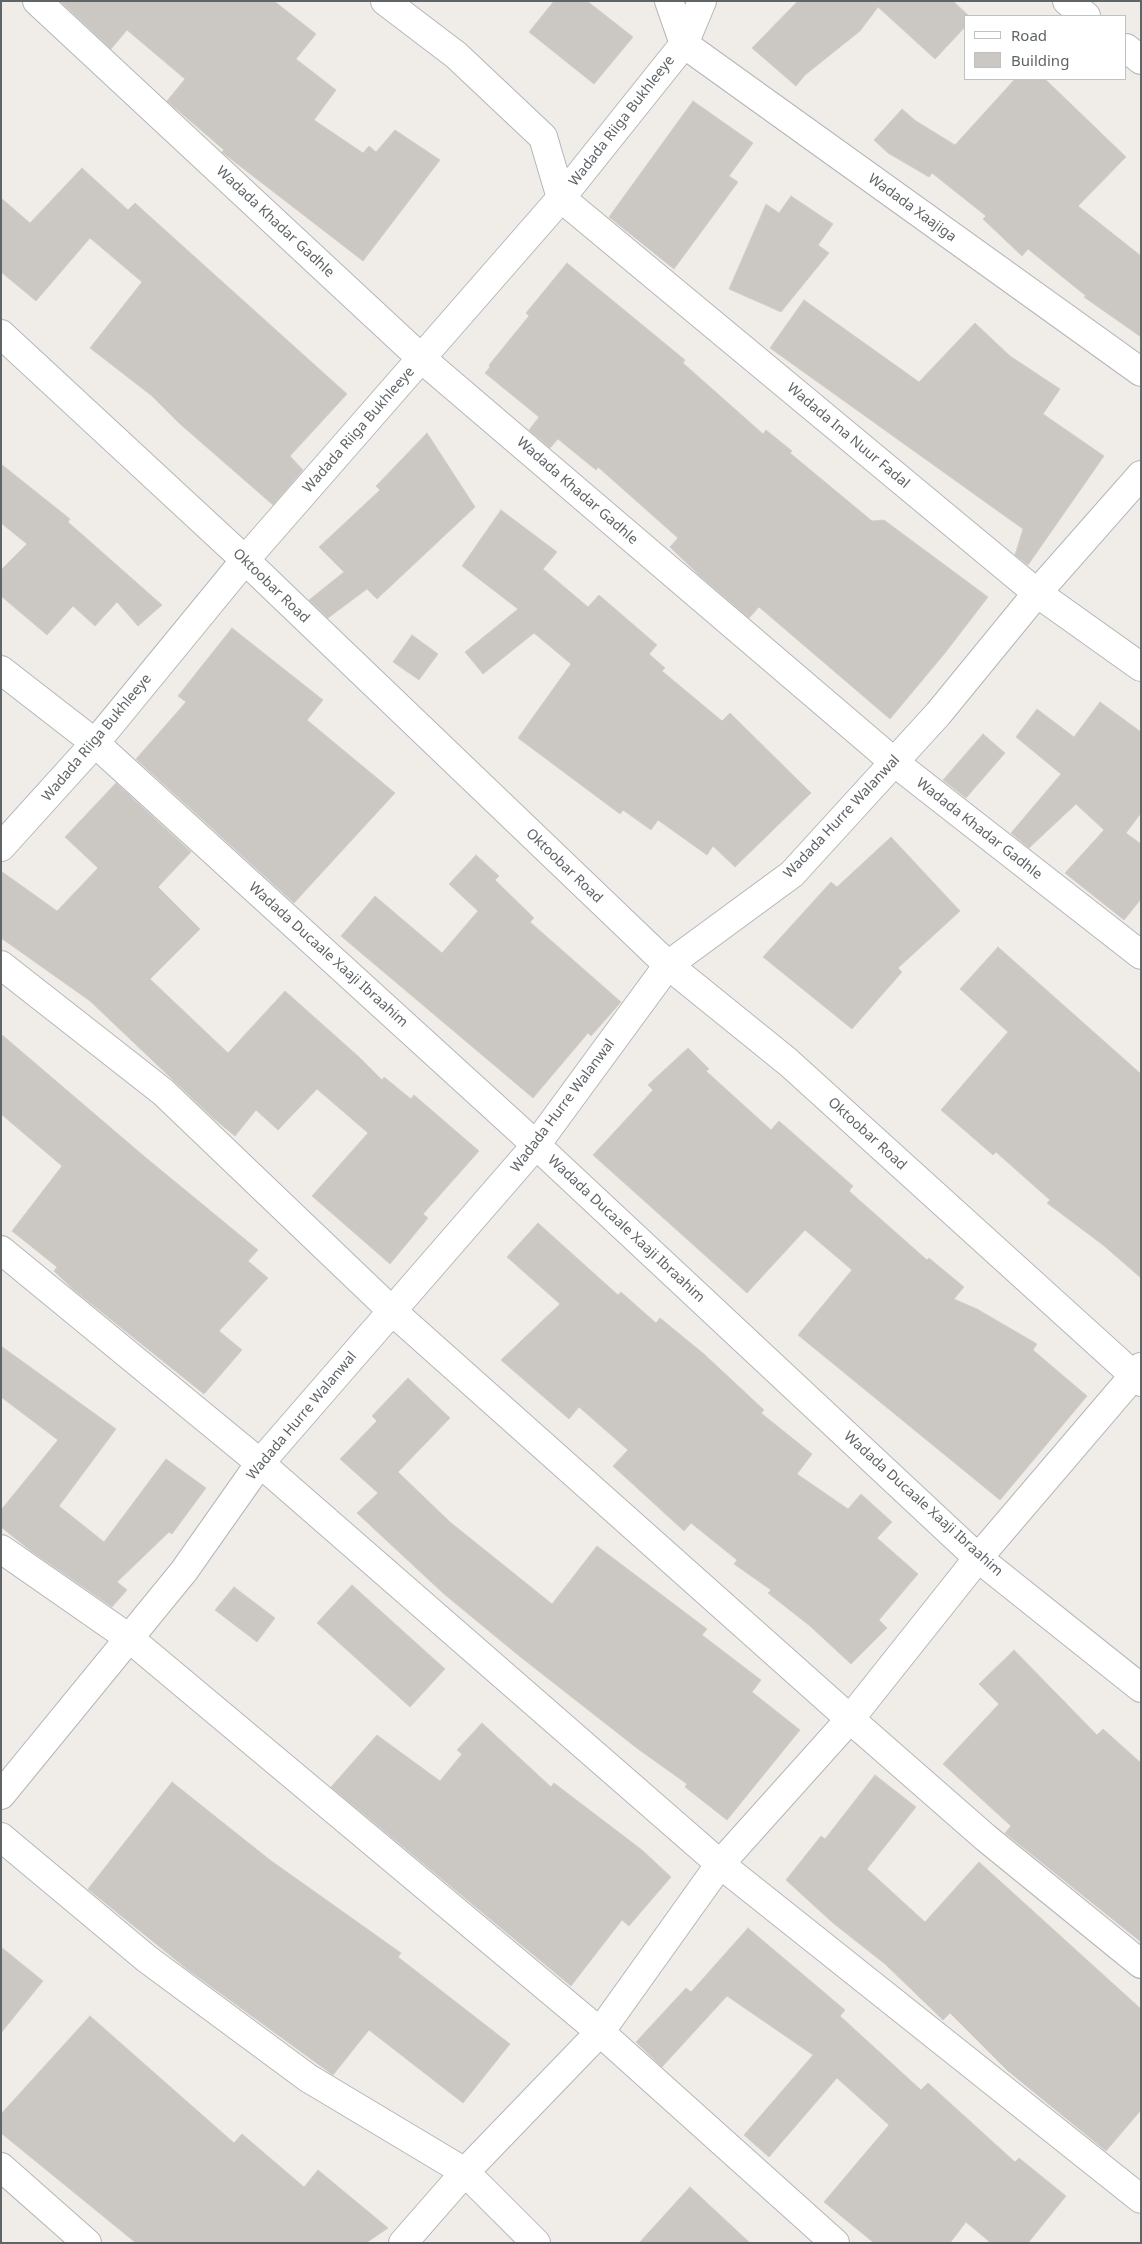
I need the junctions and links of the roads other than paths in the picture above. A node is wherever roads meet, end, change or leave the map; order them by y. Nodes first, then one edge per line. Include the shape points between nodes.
1 (37, 1) edge
2 (384, 1) edge
3 (668, 1) edge
4 (702, 1) edge
5 (1067, 1) edge
6 (1085, 15) edge
7 (684, 44) junction
8 (1127, 49) edge
9 (1141, 60) edge
10 (561, 198) junction
11 (1, 334) edge
12 (422, 359) junction
13 (1141, 372) edge
14 (1141, 475) edge
15 (245, 560) junction
16 (1037, 593) junction
17 (1141, 667) edge
18 (1, 670) edge
19 (94, 743) junction
20 (894, 762) junction
21 (1, 847) edge
22 (1141, 955) edge
23 (1, 965) edge
24 (668, 965) junction
25 (536, 1145) junction
26 (1, 1250) edge
27 (391, 1310) junction
28 (1138, 1375) edge
29 (260, 1463) junction
30 (1, 1549) edge
31 (978, 1558) junction
32 (129, 1638) junction
33 (1141, 1688) edge
34 (850, 1719) junction
35 (1, 1795) edge
36 (1, 1837) edge
37 (720, 1864) junction
38 (1141, 1964) edge
39 (600, 2032) junction
40 (1, 2167) edge
41 (465, 2172) junction
42 (1141, 2200) edge
43 (87, 2243) edge
44 (403, 2243) edge
45 (536, 2243) edge
46 (835, 2243) edge

1 - 12 street, Wadada Khadar Gadhle
2 - 10 street via 456,55 542,137
3 - 7 street
4 - 7 street, Wadada Riiga Bukhleeye
5 - 6 street
7 - 10 street, Wadada Riiga Bukhleeye
7 - 13 street, Wadada Xaajiga
8 - 9 street
10 - 12 street, Wadada Riiga Bukhleeye
10 - 16 street, Wadada Ina Nuur Fadal
11 - 15 street, Oktoobar Road
12 - 15 street, Wadada Riiga Bukhleeye
12 - 20 street, Wadada Khadar Gadhle
14 - 16 street, Wadada Hurre Walanwal
15 - 19 street, Wadada Riiga Bukhleeye
15 - 24 street, Oktoobar Road
16 - 17 street, Wadada Ina Nuur Fadal
16 - 20 street, Wadada Hurre Walanwal via 938,714
18 - 19 street, Wadada Ducaale Xaaji Ibraahim
19 - 21 street, Wadada Riiga Bukhleeye
19 - 25 street, Wadada Ducaale Xaaji Ibraahim
20 - 22 street, Wadada Khadar Gadhle
20 - 24 street, Wadada Hurre Walanwal via 792,874
23 - 27 street via 163,1092
24 - 25 street, Wadada Hurre Walanwal
24 - 28 street, Oktoobar Road via 788,1062
25 - 27 street, Wadada Hurre Walanwal
25 - 31 street, Wadada Ducaale Xaaji Ibraahim
26 - 29 street
27 - 29 street, Wadada Hurre Walanwal
27 - 34 street
28 - 31 street
29 - 32 street, Wadada Hurre Walanwal via 184,1571
29 - 37 street
30 - 32 street
31 - 33 street, Wadada Ducaale Xaaji Ibraahim
31 - 34 street
32 - 35 street, Wadada Hurre Walanwal
32 - 39 street
34 - 37 street
34 - 38 street via 986,1838
36 - 41 street via 147,1959 308,2078
37 - 39 street
37 - 42 street
39 - 41 street
39 - 46 street
40 - 43 street
41 - 44 street
41 - 45 street

